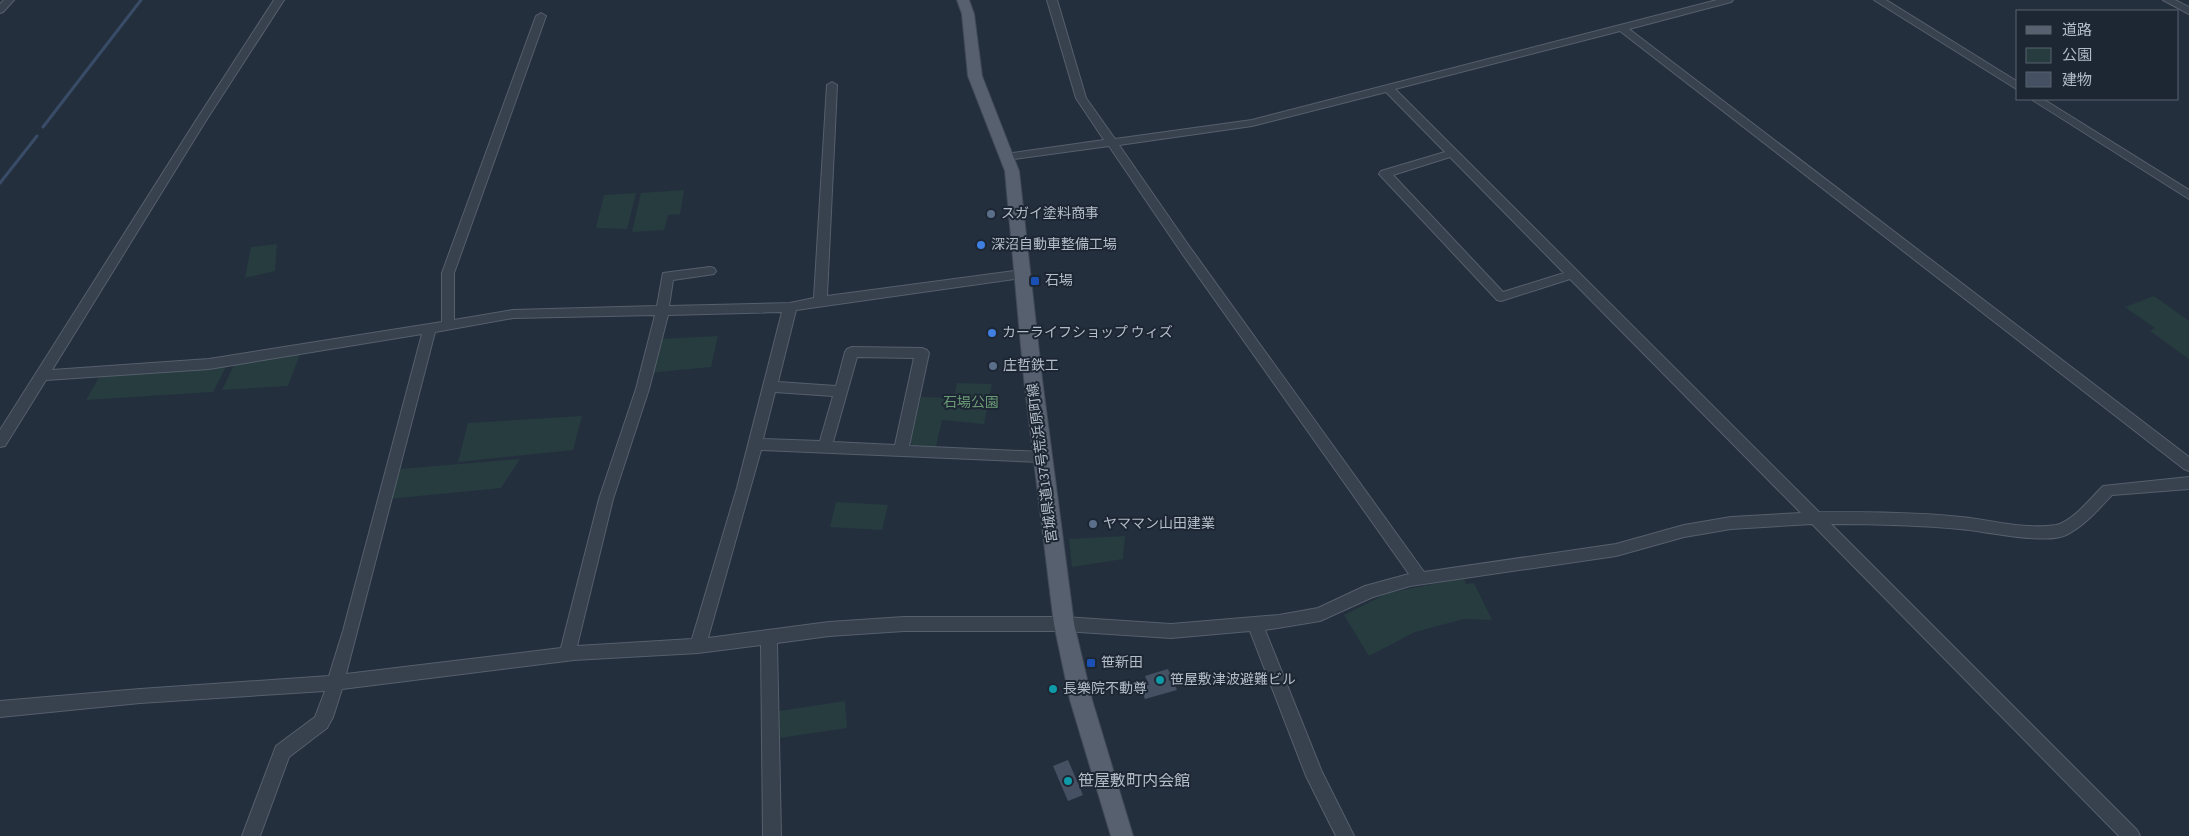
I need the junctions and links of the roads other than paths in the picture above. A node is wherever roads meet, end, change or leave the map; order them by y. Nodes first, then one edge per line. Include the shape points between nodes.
1 (9, 0) edge
2 (280, 0) edge
3 (963, 0) edge
4 (1052, 0) edge
5 (1728, 0) edge
6 (1879, 0) edge
7 (2168, 0) edge
8 (0, 10) edge
9 (2189, 11) edge
10 (542, 16) dead end
11 (1622, 27) junction
12 (832, 85) dead end
13 (2016, 86) edge
14 (1388, 88) junction
15 (2038, 100) edge
16 (1111, 143) junction
17 (1453, 153) junction
18 (1006, 157) junction
19 (2189, 195) edge
20 (710, 271) dead end
21 (1022, 274) junction
22 (1574, 274) junction
23 (820, 301) junction
24 (790, 307) junction
25 (664, 311) junction
26 (448, 325) junction
27 (430, 328) junction
28 (42, 375) junction
29 (771, 387) junction
30 (841, 391) junction
31 (0, 442) edge
32 (756, 444) junction
33 (826, 447) junction
34 (902, 451) junction
35 (1042, 457) junction
36 (2189, 465) edge
37 (2189, 483) edge
38 (1816, 518) junction
39 (1420, 578) junction
40 (1064, 624) junction
41 (1255, 624) junction
42 (769, 636) junction
43 (698, 646) junction
44 (559, 654) junction
45 (334, 683) junction
46 (0, 709) edge
47 (251, 836) edge
48 (772, 836) edge
49 (1122, 836) edge
50 (1345, 836) edge
51 (2132, 836) edge

1 - 8 street
2 - 28 street
3 - 18 main road, 宮城県道137号荒浜原町線 via 968,14 975,76
4 - 16 street via 1081,98
5 - 11 street
6 - 13 street
7 - 9 street
10 - 26 street via 448,273
11 - 14 street
11 - 36 street
12 - 23 street
14 - 16 street via 1252,123
14 - 17 street
15 - 19 street
16 - 18 street
16 - 39 street
17 - 22 street
17 - 22 street via 1385,174 1500,297
18 - 21 main road, 宮城県道137号荒浜原町線 via 1012,171
20 - 25 street via 668,276
21 - 23 street
21 - 35 main road, 宮城県道137号荒浜原町線
22 - 38 street
23 - 24 street
24 - 25 street
24 - 29 street
25 - 26 street via 536,312 490,316
25 - 44 street
26 - 27 street
27 - 28 street via 209,364
27 - 45 street via 352,631
28 - 31 street
29 - 30 street
29 - 32 street
30 - 33 street
30 - 34 street via 852,352 922,353
32 - 33 street
32 - 43 street
33 - 34 street
34 - 35 street
35 - 40 main road, 宮城県道137号荒浜原町線
37 - 38 street via 2108,490 2083,516 2061,532 2023,532 1961,523 1874,518
38 - 39 street via 1731,523 1684,531 1616,550
38 - 51 street
39 - 41 street via 1370,592 1320,614
40 - 41 street via 1171,631
40 - 42 street via 904,624
40 - 49 main road, 宮城県道137号荒浜原町線 via 1084,710
41 - 50 street via 1315,776
42 - 43 street
42 - 48 street
43 - 44 street
44 - 45 street
45 - 46 street
45 - 47 street via 320,726 282,752

